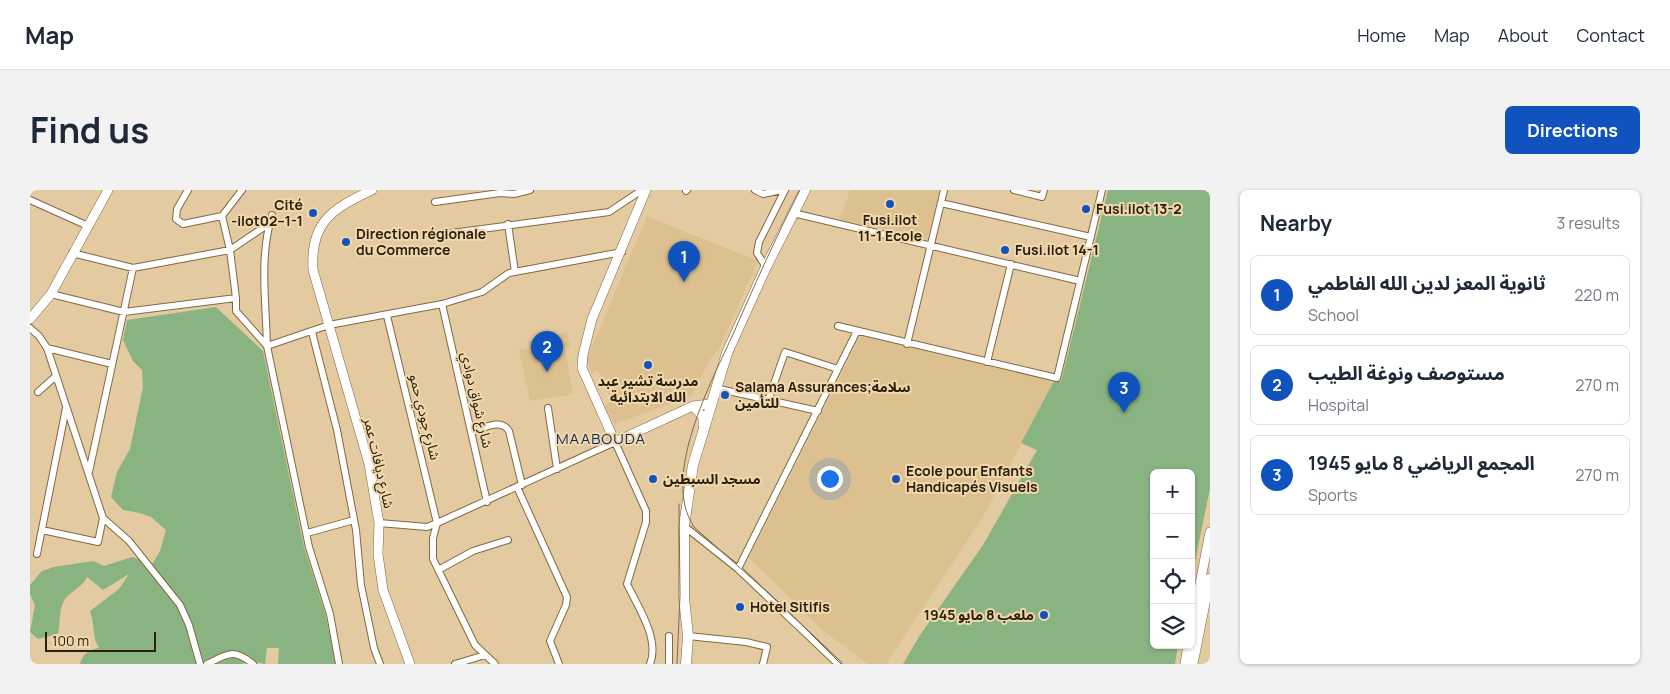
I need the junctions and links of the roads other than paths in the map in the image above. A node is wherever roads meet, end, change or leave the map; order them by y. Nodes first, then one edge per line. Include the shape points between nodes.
1 (108, 190) edge
2 (188, 190) edge
3 (242, 190) edge
4 (372, 190) edge
5 (530, 190) edge
6 (642, 190) edge
7 (646, 190) edge
8 (755, 190) edge
9 (783, 190) edge
10 (805, 190) edge
11 (944, 190) edge
12 (1014, 190) edge
13 (1044, 190) edge
14 (1100, 190) edge
15 (30, 200) edge
16 (434, 202) dead end
17 (941, 203) junction
18 (793, 213) junction
19 (272, 215) dead end
20 (222, 216) junction
21 (270, 224) junction
22 (508, 224) junction
23 (88, 226) junction
24 (444, 234) dead end
25 (1091, 237) junction
26 (930, 245) junction
27 (230, 250) junction
28 (622, 252) junction
29 (72, 253) junction
30 (1011, 264) junction
31 (766, 267) junction
32 (134, 268) junction
33 (515, 272) junction
34 (1080, 281) junction
35 (51, 294) junction
36 (236, 298) junction
37 (442, 304) junction
38 (124, 312) junction
39 (386, 316) junction
40 (30, 319) edge
41 (329, 325) junction
42 (838, 326) dead end
43 (30, 328) edge
44 (857, 331) junction
45 (312, 332) junction
46 (907, 344) junction
47 (267, 346) junction
48 (47, 348) junction
49 (987, 362) junction
50 (112, 364) junction
51 (838, 369) junction
52 (56, 376) junction
53 (715, 388) junction
54 (38, 392) dead end
55 (768, 401) junction
56 (710, 404) junction
57 (66, 406) junction
58 (694, 406) junction
59 (548, 408) dead end
60 (818, 411) junction
61 (703, 428) junction
62 (471, 432) junction
63 (615, 442) junction
64 (557, 469) junction
65 (89, 474) junction
66 (520, 486) junction
67 (487, 502) junction
68 (103, 518) junction
69 (354, 520) junction
70 (379, 523) junction
71 (437, 523) junction
72 (684, 526) junction
73 (42, 530) junction
74 (1210, 532) edge
75 (307, 533) junction
76 (508, 540) dead end
77 (37, 554) dead end
78 (738, 568) junction
79 (440, 569) junction
80 (1210, 578) edge
81 (1195, 609) edge
82 (669, 636) dead end
83 (688, 636) junction
84 (1187, 649) edge
85 (485, 655) junction
86 (200, 664) edge
87 (207, 664) edge
88 (253, 664) edge
89 (339, 664) edge
90 (380, 664) edge
91 (410, 664) edge
92 (455, 664) edge
93 (496, 664) edge
94 (559, 664) edge
95 (650, 664) edge
96 (669, 664) edge
97 (686, 664) edge
98 (763, 664) edge
99 (838, 664) edge
100 (1185, 664) edge
101 (1193, 664) edge

1 - 23 street
2 - 20 street via 177,209 176,219 183,224
3 - 20 street
4 - 41 street, شارع ديافات عمر via 346,202 326,218 314,241 313,270
5 - 16 street
6 - 22 street via 609,212
7 - 28 street
8 - 9 street via 763,194
9 - 31 street via 757,253
10 - 18 main road
11 - 17 street
12 - 13 street via 1042,197
14 - 25 street
15 - 23 street
17 - 25 street
17 - 26 street
18 - 26 street
18 - 31 main road
19 - 21 street
20 - 27 street
21 - 27 street
21 - 47 street via 264,254
22 - 24 street
22 - 33 street
23 - 29 street
25 - 34 street
26 - 30 street
26 - 46 street
27 - 32 street
27 - 36 street
28 - 33 street
28 - 63 street via 592,319 582,368
29 - 32 street
29 - 35 street
30 - 34 street
30 - 49 street
31 - 53 main road via 727,352
32 - 38 street
33 - 37 street via 482,292
34 - 49 street via 1057,378
35 - 38 street
35 - 40 street
36 - 38 street
36 - 47 street via 236,311
37 - 39 street
37 - 62 street, شارع شواق دوادي
38 - 50 street
39 - 41 street
39 - 71 street, شارع جودي حمو
41 - 45 street
41 - 70 street, شارع ديافات عمر via 369,464
42 - 44 street
43 - 48 street
44 - 46 street
44 - 51 street
45 - 47 street
45 - 69 street via 337,430
46 - 49 street
47 - 75 street
48 - 50 street
48 - 52 street
50 - 65 street
51 - 55 street via 785,352
51 - 60 street
52 - 54 street
52 - 57 street
53 - 55 street
53 - 56 main road
55 - 60 street
56 - 58 street
56 - 61 main road
57 - 65 street
57 - 73 street
58 - 61 street via 703,417
58 - 63 street
59 - 64 street
60 - 78 street
61 - 72 main road
62 - 66 street via 506,425 510,431
62 - 67 street, شارع شواق دوادي
63 - 64 street
63 - 95 street via 646,511 646,522 628,584 653,641 654,654
64 - 66 street
65 - 68 street
66 - 67 street
66 - 94 street via 567,597 550,641
67 - 71 street
68 - 73 street via 98,542
68 - 86 street via 129,542 180,605 190,625
69 - 75 street
69 - 90 street via 361,586
70 - 71 street via 426,527
70 - 91 street, شارع ديافات عمر via 378,554 383,590
71 - 79 street via 433,559
72 - 78 street
72 - 83 main road via 684,598
73 - 77 street
74 - 81 street
75 - 89 street via 330,614
76 - 79 street via 473,551
78 - 99 street
79 - 85 street via 475,645
80 - 101 street
82 - 96 street
83 - 97 main road
83 - 98 street via 767,647
84 - 100 street
85 - 92 street
85 - 93 street
87 - 88 street via 236,653

